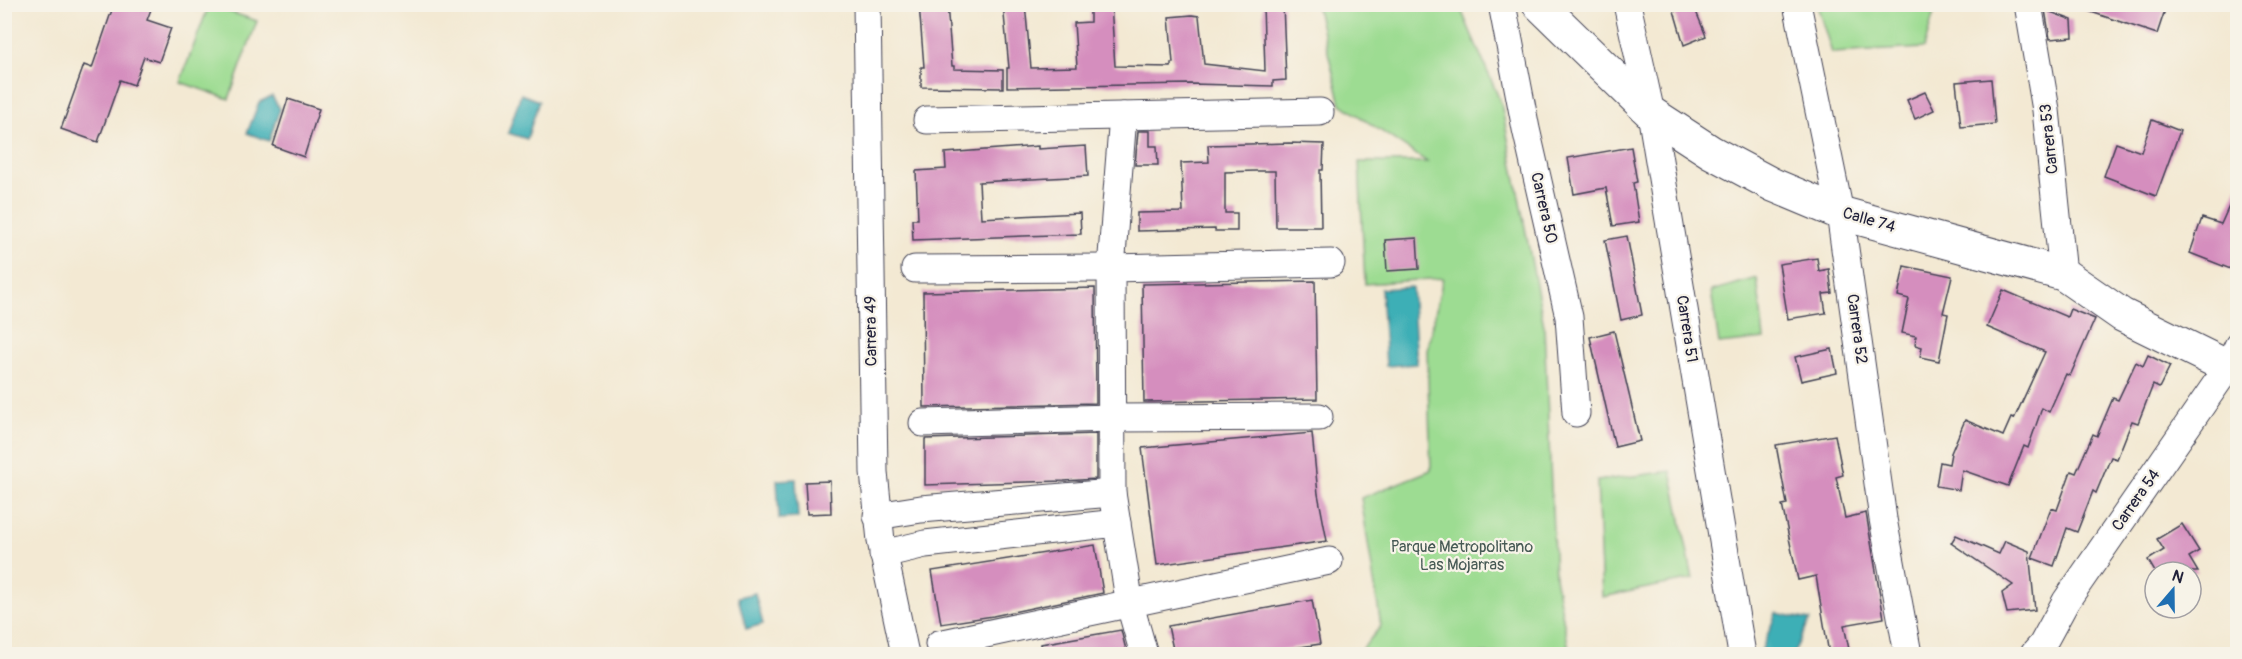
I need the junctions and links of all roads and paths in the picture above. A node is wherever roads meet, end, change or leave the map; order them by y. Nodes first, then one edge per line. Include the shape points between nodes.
1 (867, 4) edge
2 (1502, 4) edge
3 (1539, 4) edge
4 (1627, 4) edge
5 (1797, 4) edge
6 (2028, 4) edge
7 (1320, 112) dead end
8 (1651, 113) junction
9 (1123, 116) junction
10 (927, 120) dead end
11 (1840, 213) junction
12 (1331, 263) dead end
13 (1111, 268) junction
14 (915, 269) dead end
15 (2063, 274) junction
16 (2234, 359) edge
17 (1576, 413) dead end
18 (1319, 417) dead end
19 (1113, 418) junction
20 (923, 423) dead end
21 (1112, 493) junction
22 (877, 516) junction
23 (1117, 523) junction
24 (883, 554) junction
25 (1329, 561) dead end
26 (1130, 605) junction
27 (939, 644) dead end
28 (905, 654) edge
29 (1143, 654) edge
30 (1742, 654) edge
31 (1908, 654) edge
32 (2034, 654) edge

1 - 22 street, Carrera 49
2 - 17 street, Carrera 50 via 1569,317
3 - 8 street, Calle 74
4 - 8 street, Carrera 51
5 - 11 street, Carrera 52
6 - 15 street, Carrera 53 via 2046,110
7 - 9 street
8 - 11 street, Calle 74 via 1742,169
8 - 30 street, Carrera 51
9 - 10 street
9 - 13 street
11 - 15 street, Calle 74
11 - 31 street, Carrera 52 via 1883,519
12 - 13 street
13 - 14 street
13 - 19 street
15 - 16 street, Calle 74 via 2122,315
16 - 32 street, Carrera 54 via 2066,601
18 - 19 street
19 - 20 street
19 - 21 street
21 - 22 street
21 - 23 street
22 - 24 street, Carrera 49
23 - 24 street via 925,544
23 - 26 street
24 - 28 street, Carrera 49
25 - 26 street
26 - 27 street
26 - 29 street

